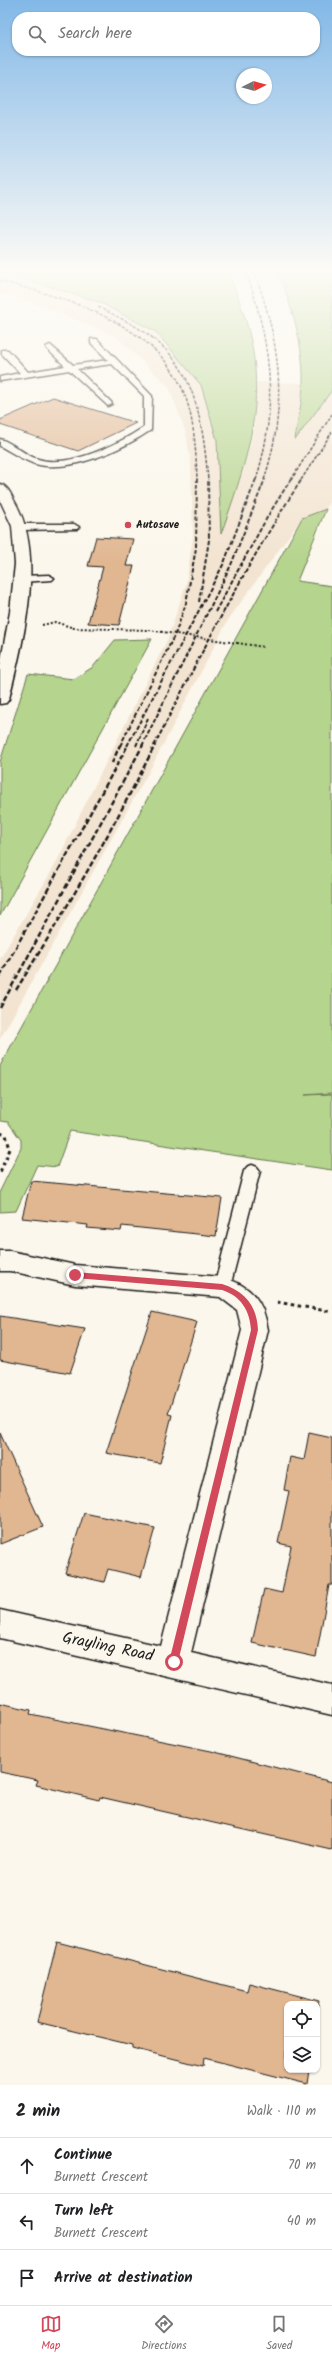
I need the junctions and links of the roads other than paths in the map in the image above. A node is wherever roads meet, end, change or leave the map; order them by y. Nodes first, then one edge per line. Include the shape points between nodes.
1 (20, 368) edge
2 (70, 368) edge
3 (72, 368) edge
4 (121, 368) edge
5 (26, 375) junction
6 (0, 379) edge
7 (108, 404) dead end
8 (0, 442) edge
9 (0, 488) edge
10 (20, 527) junction
11 (74, 527) dead end
12 (49, 578) dead end
13 (22, 579) junction
14 (0, 699) edge
15 (252, 1171) dead end
16 (0, 1261) edge
17 (222, 1287) junction
18 (0, 1624) edge
19 (174, 1662) junction
20 (332, 1700) edge

1 - 5 lane
2 - 5 lane
3 - 7 lane
4 - 8 lane via 148,396 148,428 142,433 90,457 51,464 39,463
5 - 6 lane
9 - 10 street
10 - 11 lane
10 - 13 street
12 - 13 lane
13 - 14 street via 16,624
15 - 17 lane
16 - 17 street via 75,1275
17 - 19 street via 232,1290 247,1303 255,1330
18 - 19 street, Grayling Road
19 - 20 street, Grayling Road

